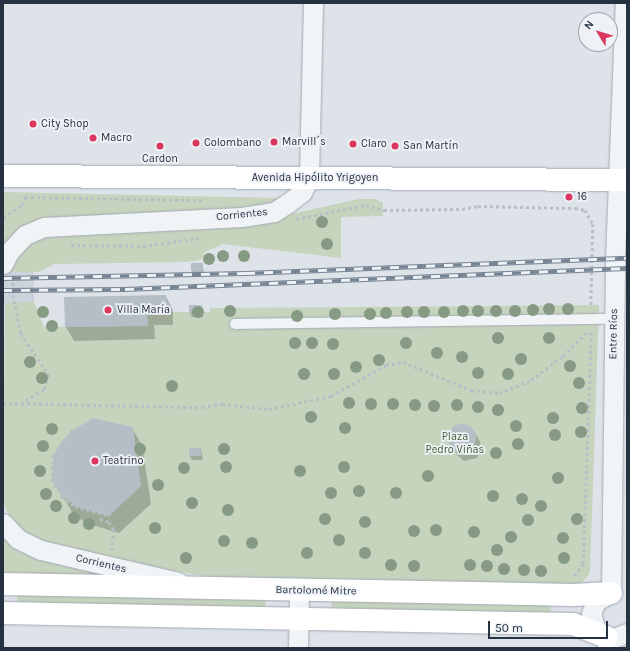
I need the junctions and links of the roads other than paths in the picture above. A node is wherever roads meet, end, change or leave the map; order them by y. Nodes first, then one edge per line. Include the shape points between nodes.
1 (313, 3) edge
2 (625, 3) edge
3 (3, 176) edge
4 (309, 178) junction
5 (623, 180) edge
6 (8, 267) edge
7 (621, 319) edge
8 (235, 324) dead end
9 (3, 522) edge
10 (3, 584) edge
11 (208, 589) junction
12 (299, 590) junction
13 (619, 595) edge
14 (3, 613) edge
15 (299, 618) junction
16 (616, 640) edge
17 (298, 648) edge

1 - 4 street
2 - 5 street, Entre Ríos
3 - 4 main road, Avenida Hipólito Yrigoyen
4 - 5 main road, Avenida Hipólito Yrigoyen
4 - 6 street, Corrientes via 302,192 288,203 265,214 44,227 25,235 9,252
5 - 7 street, Entre Ríos
7 - 8 lane via 591,324
7 - 13 street, Entre Ríos
9 - 11 street, Corrientes via 9,531 27,545
10 - 11 main road, Bartolomé Mitre
11 - 12 main road, Bartolomé Mitre
12 - 13 main road, Bartolomé Mitre
12 - 15 street
13 - 16 street via 600,597 591,614 596,630
14 - 15 main road
15 - 16 main road via 573,624
15 - 17 street

